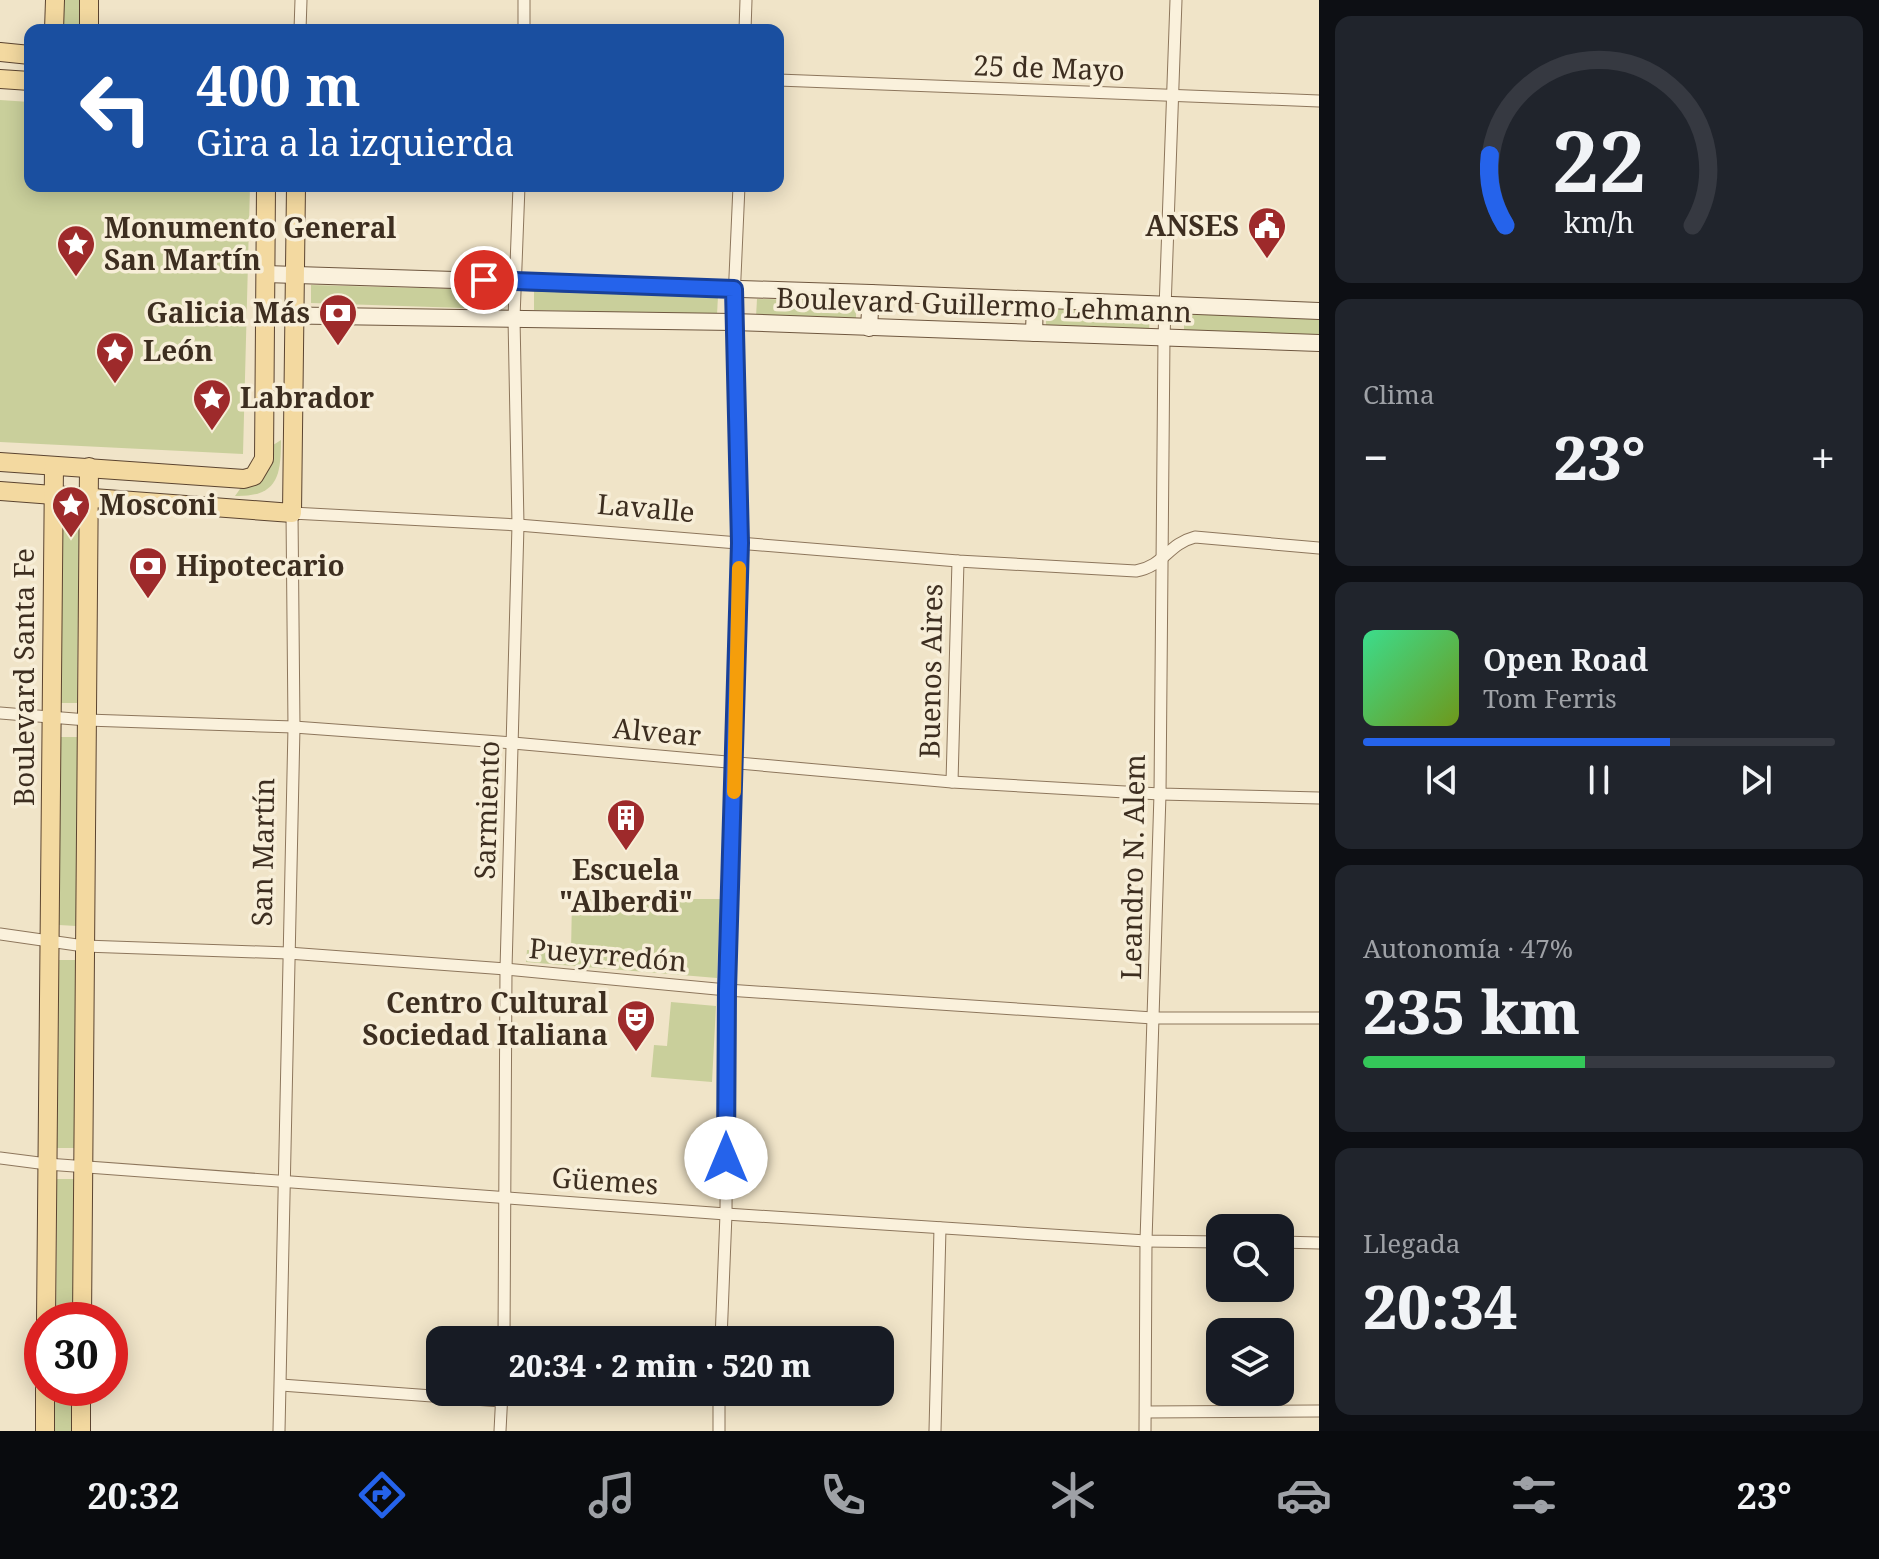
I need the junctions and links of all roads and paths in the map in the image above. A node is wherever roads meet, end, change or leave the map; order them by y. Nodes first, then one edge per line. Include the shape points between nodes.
1 (55, 0) edge
2 (89, 0) edge
3 (301, 0) edge
4 (524, 0) edge
5 (746, 0) edge
6 (1176, 0) edge
7 (54, 24) edge
8 (89, 24) edge
9 (300, 24) edge
10 (524, 24) edge
11 (745, 24) edge
12 (0, 52) edge
13 (24, 54) edge
14 (0, 79) edge
15 (784, 80) edge
16 (24, 81) edge
17 (1174, 97) junction
18 (1319, 101) edge
19 (266, 192) edge
20 (296, 192) edge
21 (519, 192) edge
22 (739, 192) edge
23 (265, 274) junction
24 (294, 274) junction
25 (516, 281) junction
26 (734, 289) junction
27 (871, 293) junction
28 (1035, 301) junction
29 (1165, 304) junction
30 (1319, 311) edge
31 (264, 315) junction
32 (293, 315) junction
33 (514, 318) junction
34 (733, 322) junction
35 (869, 328) junction
36 (1034, 333) junction
37 (1164, 337) junction
38 (1319, 343) edge
39 (0, 462) edge
40 (54, 466) junction
41 (89, 467) junction
42 (0, 491) edge
43 (53, 496) junction
44 (88, 499) junction
45 (292, 513) junction
46 (518, 525) junction
47 (740, 543) junction
48 (1319, 548) edge
49 (1162, 560) junction
50 (958, 561) junction
51 (0, 713) edge
52 (53, 717) junction
53 (87, 720) junction
54 (294, 727) junction
55 (513, 743) junction
56 (735, 762) junction
57 (952, 782) junction
58 (1160, 794) junction
59 (1319, 798) edge
60 (0, 934) edge
61 (50, 940) junction
62 (84, 946) junction
63 (288, 953) junction
64 (506, 969) junction
65 (727, 990) junction
66 (1153, 1018) junction
67 (1319, 1018) edge
68 (0, 1158) edge
69 (47, 1164) junction
70 (83, 1166) junction
71 (283, 1179) junction
72 (505, 1197) junction
73 (726, 1214) junction
74 (940, 1228) junction
75 (1146, 1241) junction
76 (1206, 1242) edge
77 (1294, 1242) edge
78 (1319, 1243) edge
79 (46, 1302) edge
80 (82, 1302) edge
81 (504, 1326) edge
82 (722, 1326) edge
83 (281, 1385) junction
84 (426, 1393) edge
85 (45, 1406) edge
86 (81, 1406) edge
87 (501, 1406) edge
88 (719, 1406) edge
89 (1319, 1411) edge
90 (1146, 1412) junction
91 (45, 1431) edge
92 (81, 1431) edge
93 (279, 1431) edge
94 (500, 1431) edge
95 (719, 1431) edge
96 (935, 1431) edge
97 (1145, 1431) edge

1 - 7 main road
2 - 8 main road
3 - 9 street
4 - 10 street
5 - 11 street
6 - 17 street, Leandro N. Alem
12 - 13 main road
14 - 16 main road
15 - 17 street, 25 de Mayo
17 - 18 street, 25 de Mayo
17 - 29 street, Leandro N. Alem
19 - 23 main road
20 - 24 main road, San Martín
21 - 25 street, Sarmiento
22 - 26 street
23 - 24 main road, Boulevard Guillermo Lehmann
23 - 31 main road
24 - 25 main road, Boulevard Guillermo Lehmann
24 - 32 main road, San Martín
25 - 26 main road, Boulevard Guillermo Lehmann
25 - 33 street, Sarmiento
26 - 27 main road, Boulevard Guillermo Lehmann
26 - 34 street
27 - 28 main road, Boulevard Guillermo Lehmann
27 - 35 main road
28 - 29 main road, Boulevard Guillermo Lehmann
28 - 36 main road
29 - 30 main road, Boulevard Guillermo Lehmann
29 - 37 street, Leandro N. Alem
31 - 32 main road, Boulevard Guillermo Lehmann
31 - 41 main road via 264,459 254,476
32 - 33 main road, Boulevard Guillermo Lehmann
32 - 45 main road, San Martín
33 - 34 main road, Boulevard Guillermo Lehmann
33 - 46 street, Sarmiento
34 - 35 main road, Boulevard Guillermo Lehmann
34 - 47 street
35 - 36 main road, Boulevard Guillermo Lehmann
36 - 37 main road, Boulevard Guillermo Lehmann
37 - 38 main road, Boulevard Guillermo Lehmann
37 - 49 street, Leandro N. Alem
39 - 40 main road
40 - 41 main road
40 - 43 main road, Boulevard Santa Fe
41 - 44 main road
42 - 43 main road, Lavalle
43 - 44 main road, Lavalle
43 - 52 main road, Boulevard Santa Fe
44 - 45 main road, Lavalle
44 - 53 main road
45 - 46 street, Lavalle
45 - 54 street, San Martín
46 - 47 street, Lavalle
46 - 55 street, Sarmiento
47 - 50 street, Lavalle
47 - 56 street
48 - 49 street, Lavalle via 1195,537 1180,541
49 - 50 street, Lavalle via 1136,571
49 - 58 street, Leandro N. Alem
50 - 57 street, Buenos Aires
51 - 52 street, Alvear
52 - 53 street, Alvear
52 - 61 main road, Boulevard Santa Fe
53 - 54 street, Alvear
53 - 62 main road
54 - 55 street, Alvear
54 - 63 street, San Martín
55 - 56 street, Alvear
55 - 64 street, Sarmiento
56 - 57 street, Alvear
56 - 65 street
57 - 58 street, Alvear
58 - 59 street, Alvear
58 - 66 street, Leandro N. Alem
60 - 61 street, Pueyrredón
61 - 62 street, Pueyrredón
61 - 69 main road, Boulevard Santa Fe
62 - 63 street, Pueyrredón
62 - 70 main road
63 - 64 street, Pueyrredón
63 - 71 street, San Martín
64 - 65 street, Pueyrredón
64 - 72 street, Sarmiento
65 - 66 street, Pueyrredón
65 - 73 street
66 - 67 street, Pueyrredón
66 - 75 street, Leandro N. Alem
68 - 69 street, Güemes
69 - 70 street, Güemes
69 - 79 main road, Boulevard Santa Fe
70 - 71 street, Güemes
70 - 80 main road
71 - 72 street, Güemes
71 - 83 street, San Martín
72 - 73 street, Güemes
72 - 81 street, Sarmiento
73 - 74 street, Güemes
73 - 82 street
74 - 75 street, Güemes
74 - 96 street
75 - 76 street, Güemes
75 - 90 street, Leandro N. Alem
77 - 78 street
83 - 84 street
83 - 93 street, San Martín
85 - 91 main road
86 - 92 main road
87 - 94 street
88 - 95 street
89 - 90 street
90 - 97 street, Leandro N. Alem

